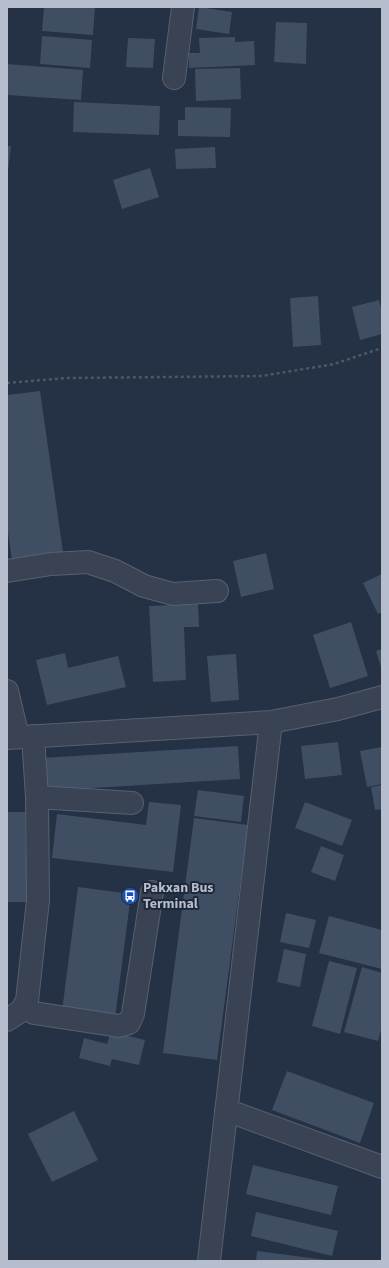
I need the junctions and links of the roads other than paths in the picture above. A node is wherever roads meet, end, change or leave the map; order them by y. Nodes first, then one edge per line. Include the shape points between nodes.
1 (183, 7) edge
2 (174, 78) dead end
3 (7, 571) edge
4 (217, 592) dead end
5 (7, 691) edge
6 (382, 697) edge
7 (271, 722) junction
8 (19, 737) edge
9 (37, 797) junction
10 (132, 802) dead end
11 (152, 892) dead end
12 (25, 1007) junction
13 (7, 1020) edge
14 (226, 1110) junction
15 (382, 1167) edge
16 (209, 1261) edge

1 - 2 street
3 - 4 street via 51,564 88,562 115,570 144,586 173,594
5 - 8 street
6 - 7 street via 338,709
7 - 8 street
7 - 14 street
8 - 9 street
9 - 10 street
9 - 12 street via 38,900
11 - 12 street via 134,1014 129,1023 119,1026 34,1013
12 - 13 street
14 - 15 street
14 - 16 street

